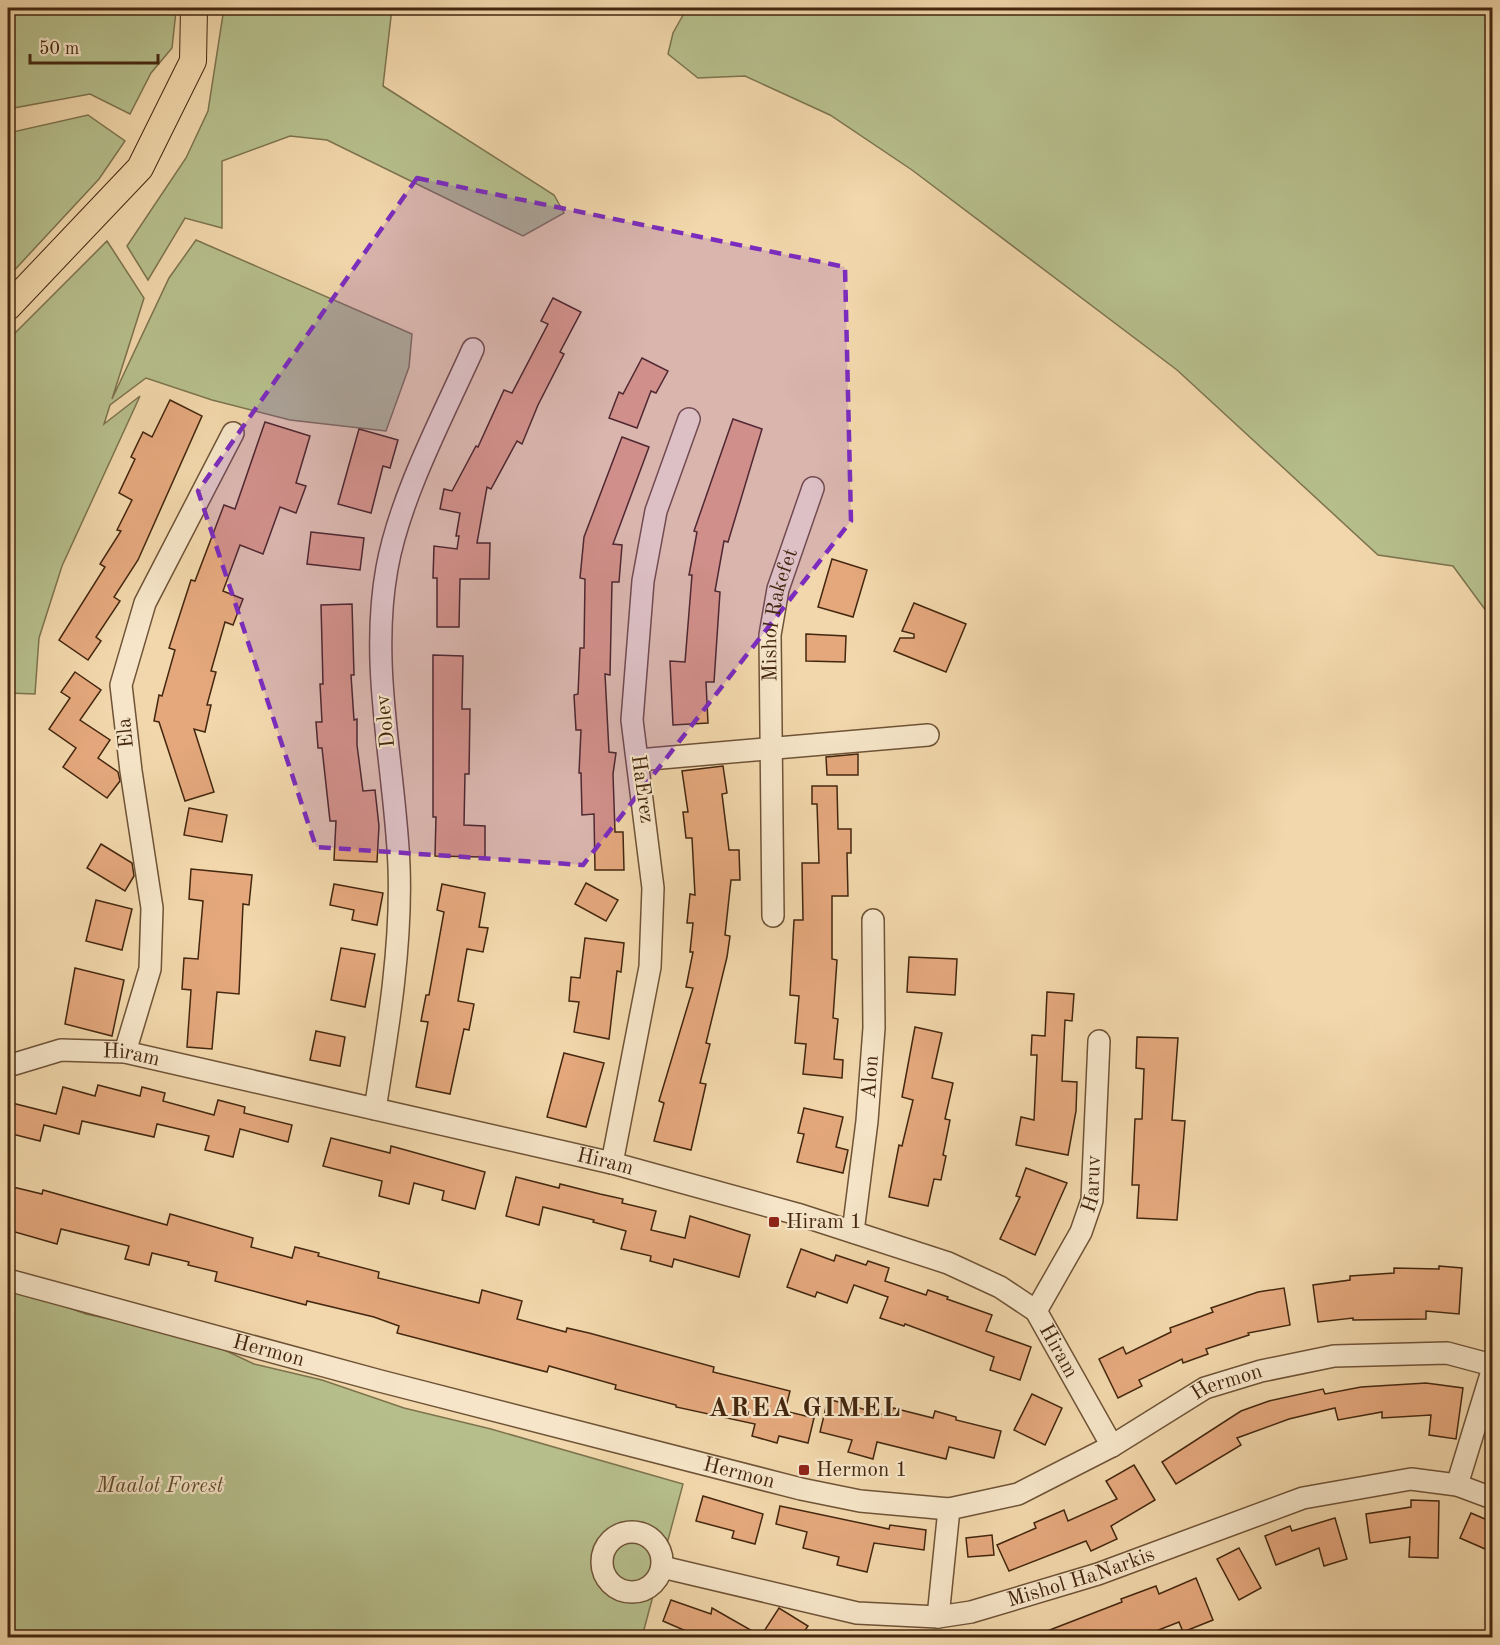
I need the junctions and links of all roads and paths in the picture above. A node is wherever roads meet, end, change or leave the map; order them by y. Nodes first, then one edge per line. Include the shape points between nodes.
1 (194, 8) edge
2 (8, 307) edge
3 (473, 349) dead end
4 (689, 420) dead end
5 (233, 434) dead end
6 (813, 488) dead end
7 (928, 735) dead end
8 (770, 749) junction
9 (638, 760) junction
10 (773, 916) dead end
11 (873, 920) dead end
12 (1099, 1041) dead end
13 (125, 1052) junction
14 (8, 1066) edge
15 (375, 1109) junction
16 (612, 1163) junction
17 (854, 1232) junction
18 (8, 1280) edge
19 (1036, 1311) junction
20 (1492, 1365) edge
21 (1492, 1371) edge
22 (1112, 1446) junction
23 (1457, 1485) junction
24 (1492, 1498) edge
25 (949, 1509) junction
26 (662, 1567) dead end
27 (938, 1617) junction

1 - 2 main road via 193,61 140,168
3 - 15 street, Dolev via 409,497 387,567 381,686 399,867 388,1031
4 - 9 street, HaErez via 657,511 643,581 632,720
5 - 13 street, Ela via 145,603 121,685 152,908 150,969
6 - 8 street, Mishol Rakefet via 778,590 770,635
7 - 8 street
8 - 9 street
8 - 10 street, Mishol Rakefet
9 - 16 street, HaErez via 653,888 650,967
11 - 17 street, Alon via 874,1028
12 - 19 street, Haruv via 1092,1200 1081,1233
13 - 14 street, Hiram via 61,1050
13 - 15 street, Hiram
15 - 16 street, Hiram
16 - 17 street, Hiram
17 - 19 street, Hiram via 948,1263 1000,1287
18 - 25 street, Hermon via 801,1489 860,1501
19 - 22 street, Hiram
20 - 22 street, Hermon via 1447,1353 1424,1353 1334,1356 1261,1371 1205,1388
21 - 23 street
22 - 25 street, Hermon via 1018,1494
23 - 24 street, Mishol HaNarkis
23 - 27 street, Mishol HaNarkis via 1411,1479 1303,1498 1098,1574 971,1612
25 - 27 street
26 - 27 street, Mishol HaNarkis via 857,1612

